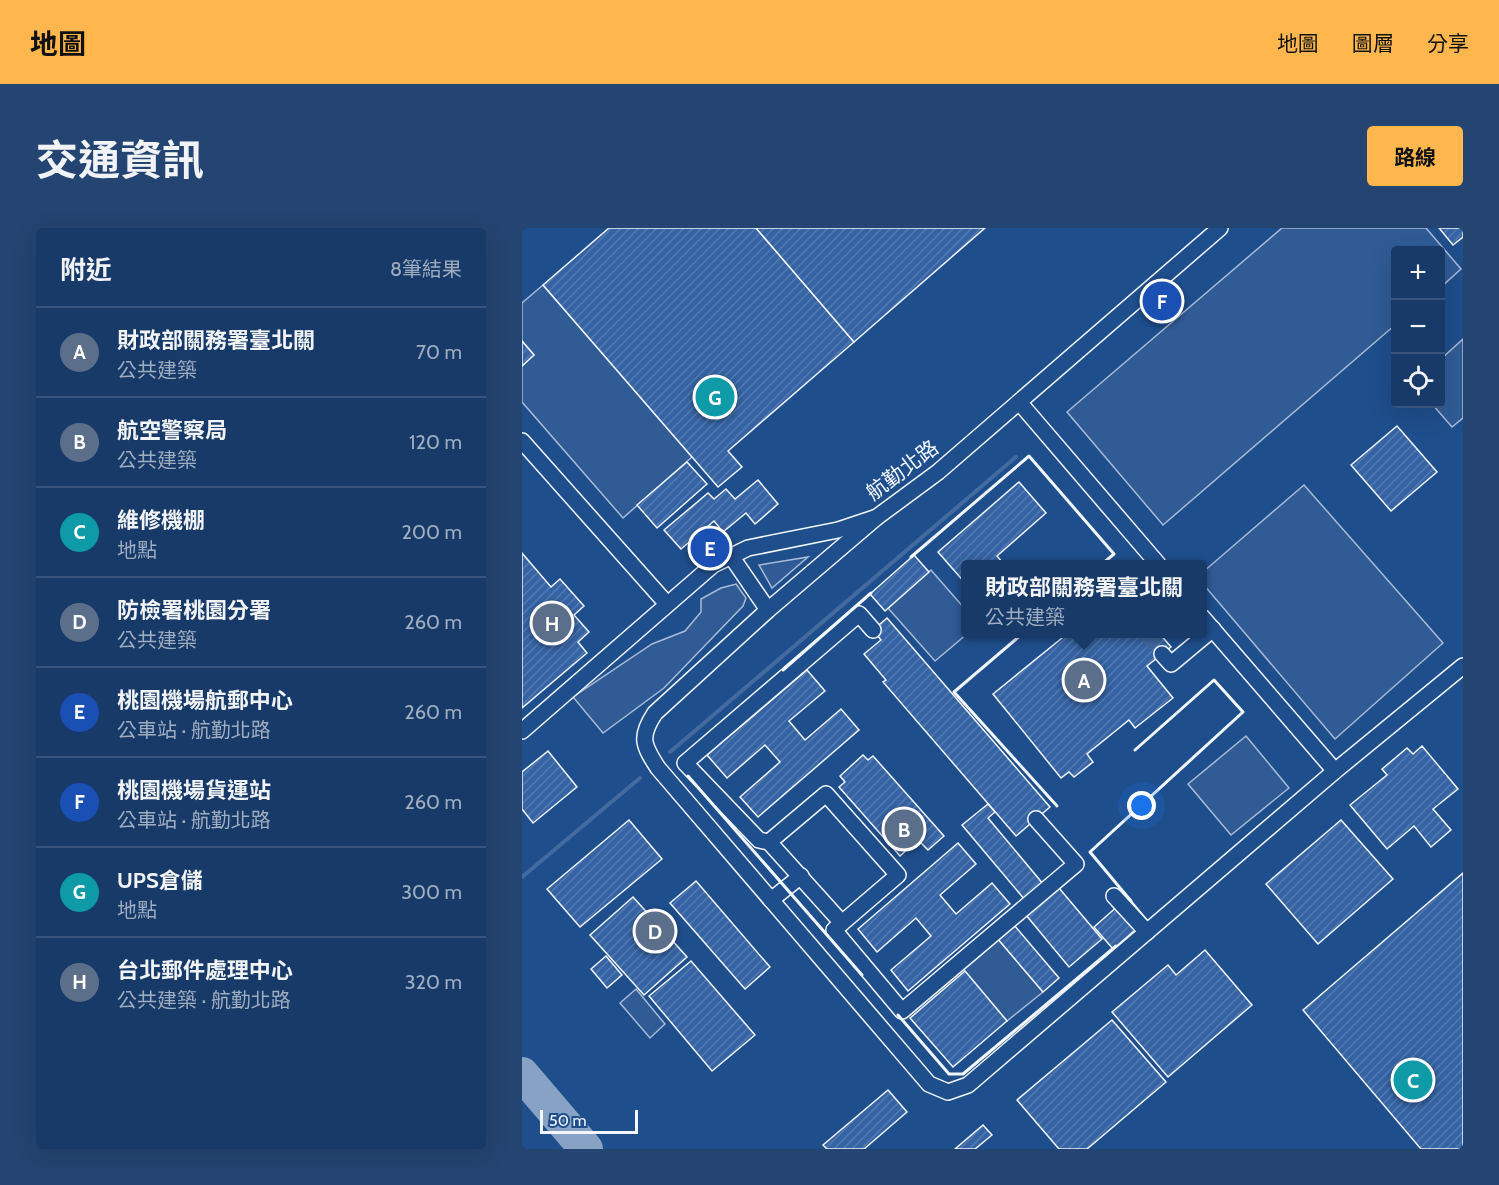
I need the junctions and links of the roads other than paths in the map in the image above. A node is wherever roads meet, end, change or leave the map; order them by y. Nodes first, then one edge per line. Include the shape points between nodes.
1 (1220, 228) edge
2 (1019, 402) junction
3 (522, 441) edge
4 (877, 517) junction
5 (731, 556) junction
6 (1155, 560) edge
7 (667, 604) junction
8 (768, 610) junction
9 (1207, 622) edge
10 (1213, 629) junction
11 (873, 630) dead end
12 (1207, 634) edge
13 (1202, 638) edge
14 (1162, 654) dead end
15 (1463, 666) edge
16 (522, 731) edge
17 (1335, 771) junction
18 (1036, 819) dead end
19 (769, 842) junction
20 (801, 876) junction
21 (1114, 896) dead end
22 (771, 900) junction
23 (842, 923) junction
24 (1147, 932) junction

1 - 2 street, 航勤北路
2 - 4 street, 航勤北路 via 938,472
2 - 6 street
3 - 7 street
4 - 5 street, 航勤北路 via 838,530 748,548
4 - 8 street
5 - 7 street, 航勤北路 via 712,565
5 - 8 street
7 - 16 street, 航勤北路
8 - 22 street via 655,713 644,729 644,747
9 - 10 street
10 - 12 street
10 - 17 street
11 - 19 street via 859,614 685,763 759,840
13 - 14 street via 1171,664
15 - 17 street
17 - 24 street
18 - 23 street via 1076,864 902,1011 834,930
19 - 20 street
19 - 23 street via 826,794 898,875
20 - 22 street
20 - 23 street
21 - 24 street
22 - 24 street via 929,1084 948,1092 968,1085

